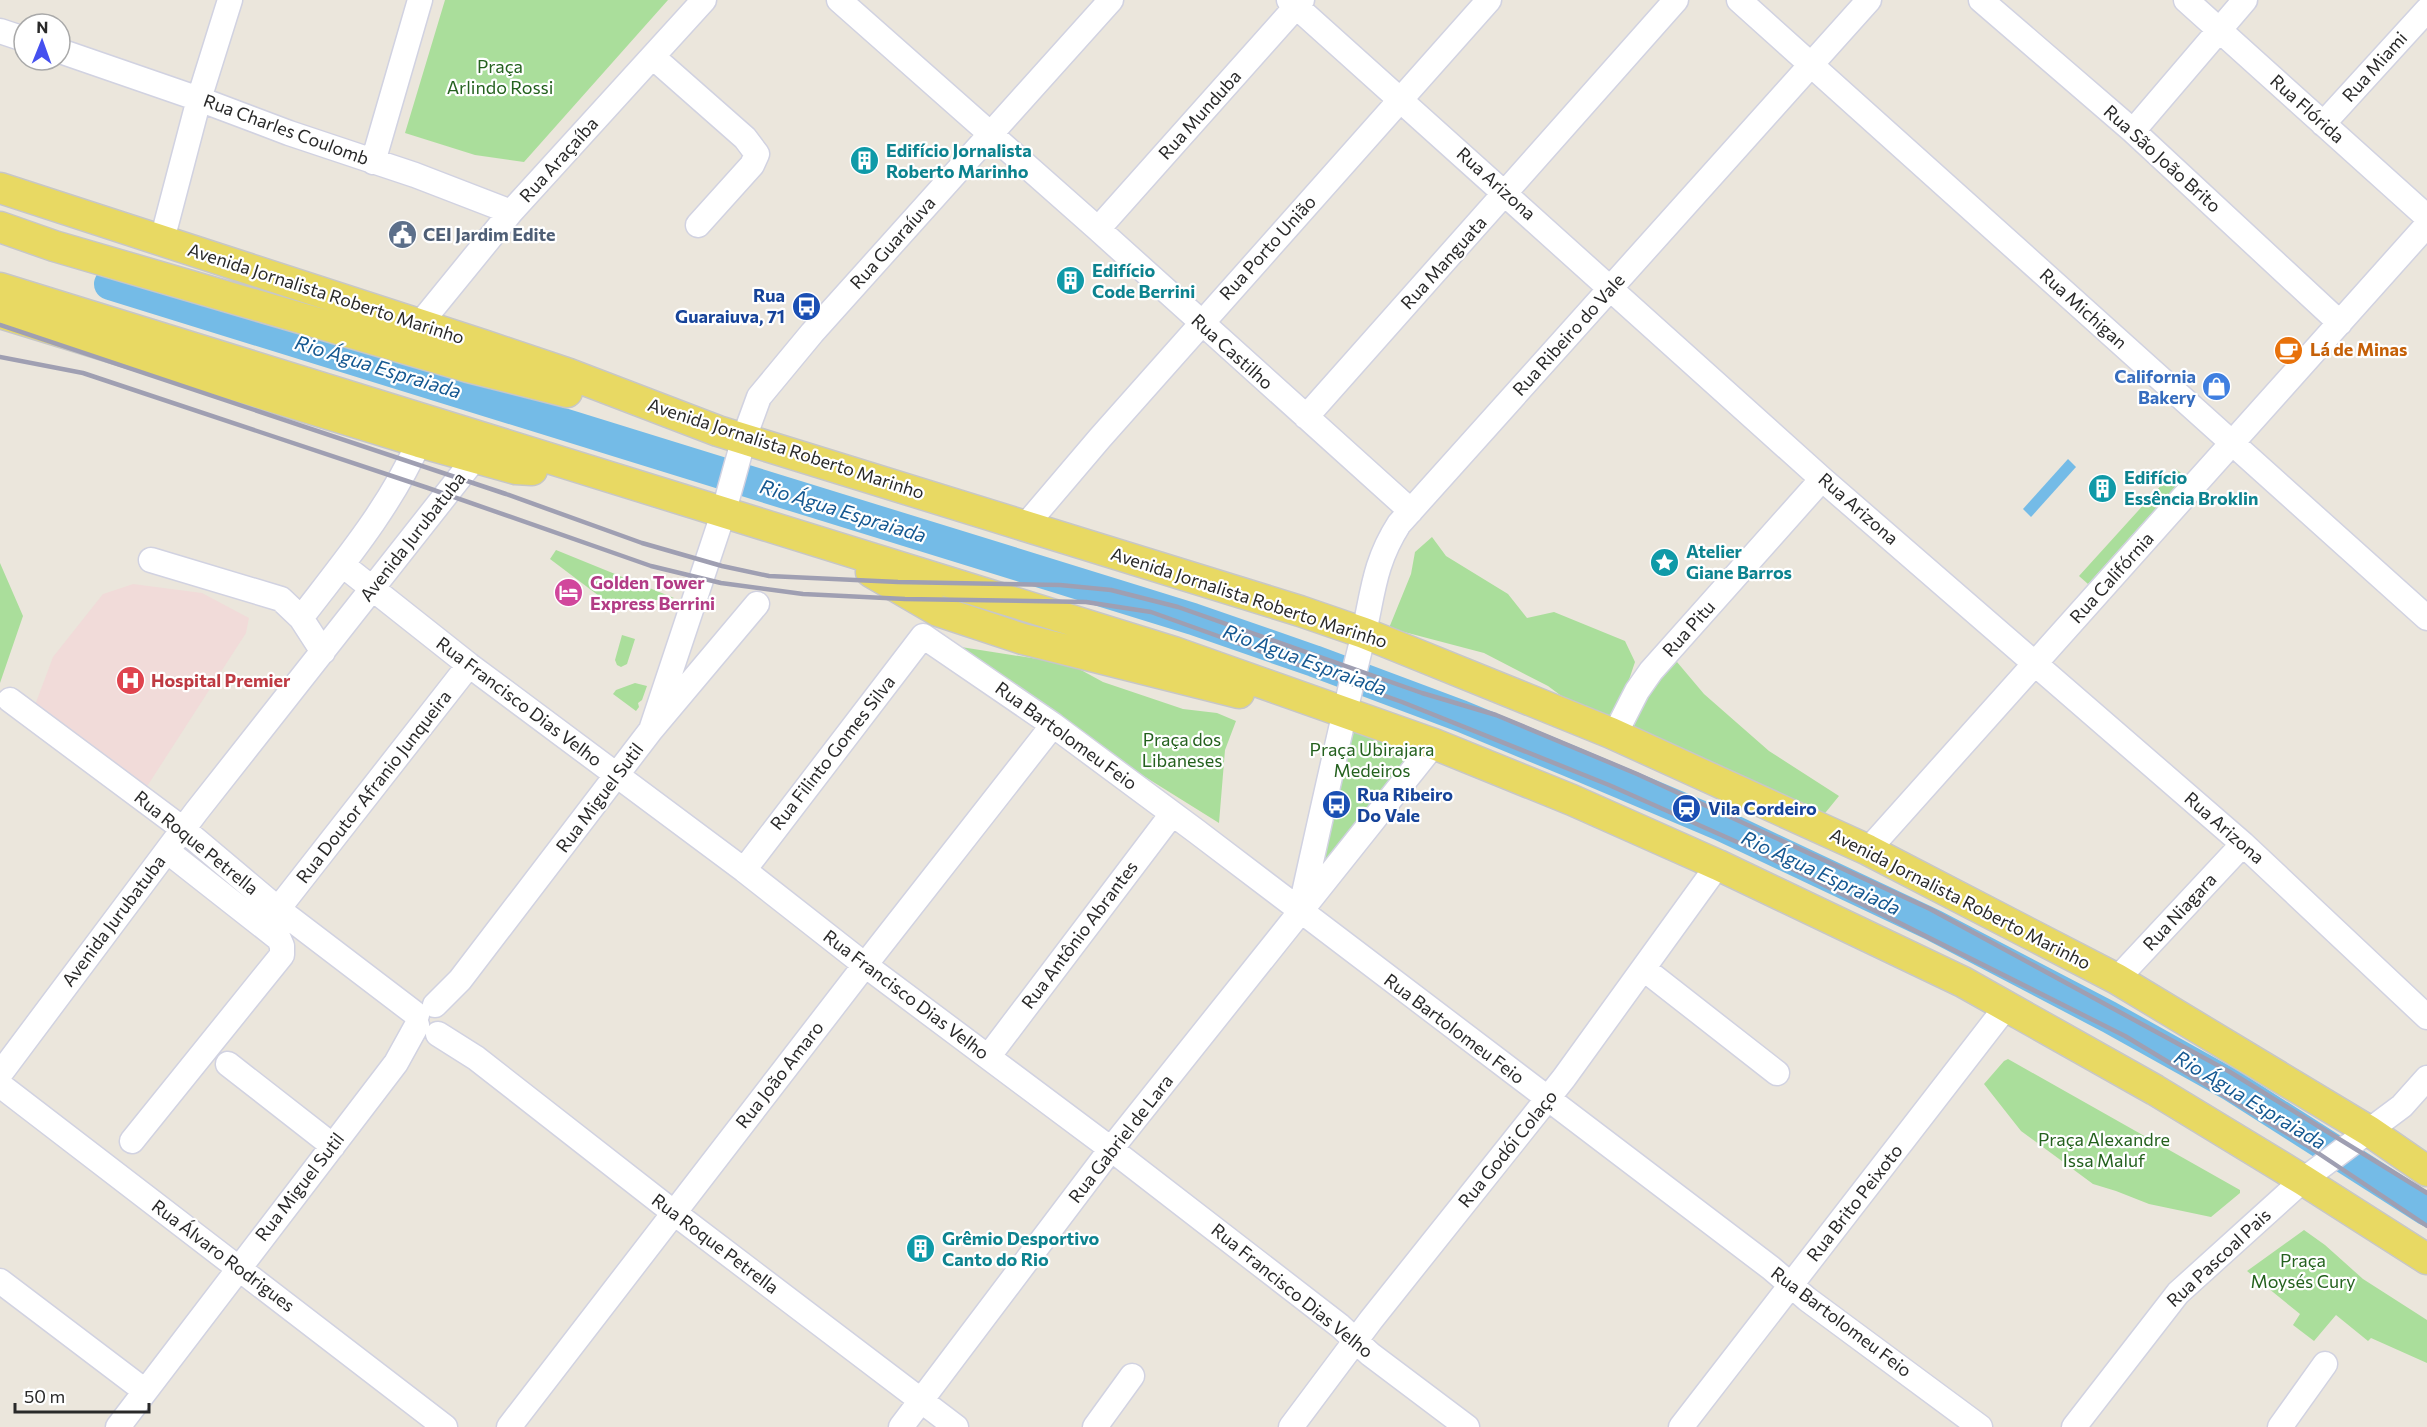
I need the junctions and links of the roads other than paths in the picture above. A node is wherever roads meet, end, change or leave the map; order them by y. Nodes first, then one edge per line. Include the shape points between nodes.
1 (230, 0) edge
2 (420, 0) edge
3 (704, 0) edge
4 (839, 0) edge
5 (1111, 0) edge
6 (1489, 0) edge
7 (1676, 0) edge
8 (1739, 0) edge
9 (1869, 0) edge
10 (1981, 0) edge
11 (2186, 0) edge
12 (2246, 0) edge
13 (1296, 2) edge
14 (2427, 10) edge
15 (2219, 29) junction
16 (72, 55) edge
17 (653, 57) junction
18 (1813, 66) junction
19 (199, 99) junction
20 (1401, 99) junction
21 (2323, 124) junction
22 (2133, 131) junction
23 (990, 134) junction
24 (373, 162) junction
25 (0, 188) edge
26 (1506, 193) junction
27 (512, 212) junction
28 (2427, 217) edge
29 (698, 225) dead end
30 (2427, 225) edge
31 (0, 227) edge
32 (1098, 230) junction
33 (162, 240) junction
34 (0, 288) edge
35 (1611, 288) junction
36 (0, 313) edge
37 (2340, 323) junction
38 (1201, 324) junction
39 (419, 325) junction
40 (1306, 417) junction
41 (685, 420) junction
42 (419, 442) junction
43 (2232, 443) junction
44 (480, 448) junction
45 (741, 448) junction
46 (1822, 478) junction
47 (726, 504) junction
48 (1411, 511) junction
49 (1026, 525) junction
50 (151, 560) dead end
51 (344, 566) junction
52 (373, 588) junction
53 (757, 604) dead end
54 (301, 618) junction
55 (2427, 618) edge
56 (923, 636) joint
57 (1361, 643) junction
58 (323, 652) junction
59 (2034, 664) junction
60 (469, 665) junction
61 (10, 700) dead end
62 (1347, 702) junction
63 (1053, 725) junction
64 (651, 730) junction
65 (1615, 734) junction
66 (1434, 744) junction
67 (617, 777) junction
68 (1172, 814) junction
69 (183, 829) junction
70 (2243, 844) junction
71 (1868, 850) junction
72 (167, 851) junction
73 (1718, 865) junction
74 (744, 870) junction
75 (278, 909) junction
76 (1300, 911) junction
77 (865, 965) junction
78 (1644, 969) junction
79 (2116, 979) junction
80 (2006, 1006) junction
81 (2427, 1017) edge
82 (432, 1020) junction
83 (988, 1057) junction
84 (228, 1064) dead end
85 (1777, 1073) dead end
86 (0, 1074) edge
87 (2427, 1078) edge
88 (0, 1085) edge
89 (1547, 1100) junction
90 (2363, 1135) junction
91 (132, 1141) dead end
92 (333, 1146) junction
93 (1111, 1149) junction
94 (2427, 1171) edge
95 (2311, 1174) junction
96 (673, 1212) junction
97 (2427, 1259) edge
98 (238, 1268) junction
99 (0, 1281) edge
100 (1791, 1285) junction
101 (1357, 1342) junction
102 (2325, 1364) dead end
103 (1132, 1376) dead end
104 (145, 1391) junction
105 (922, 1401) junction
106 (118, 1427) edge
107 (445, 1427) edge
108 (509, 1427) edge
109 (901, 1427) edge
110 (956, 1427) edge
111 (1095, 1427) edge
112 (1291, 1427) edge
113 (1467, 1427) edge
114 (1681, 1427) edge
115 (1980, 1427) edge
116 (2074, 1427) edge
117 (2280, 1427) edge

1 - 19 street
2 - 24 street
3 - 17 street, Rua Araçaíba
4 - 23 street, Rua Castilho
5 - 23 street, Rua Guaraíuva
6 - 20 street, Rua Porto União
7 - 26 street, Rua Manguata
8 - 18 street, Rua Michigan
9 - 18 street, Rua Ribeiro do Vale
10 - 22 street, Rua São João Brito
11 - 15 street, Rua Flórida
12 - 15 street
13 - 20 street, Rua Arizona
13 - 32 street, Rua Munduba
14 - 21 street, Rua Miami
15 - 21 street, Rua Flórida
15 - 22 street
16 - 19 street, Rua Charles Coulomb
17 - 27 street, Rua Araçaíba
17 - 29 street via 745,138 757,154 752,165
18 - 35 street, Rua Ribeiro do Vale
18 - 43 street, Rua Michigan
19 - 24 street, Rua Charles Coulomb
19 - 33 street
20 - 26 street, Rua Arizona
20 - 38 street, Rua Porto União
21 - 28 street, Rua Flórida
22 - 37 street, Rua São João Brito
23 - 32 street, Rua Castilho
23 - 45 street, Rua Guaraíuva via 777,374 759,397
24 - 27 street, Rua Charles Coulomb
25 - 33 main road, Avenida Jornalista Roberto Marinho
26 - 35 street, Rua Arizona
26 - 40 street, Rua Manguata
27 - 39 street, Rua Araçaíba
30 - 37 street, Rua Califórnia
31 - 41 main road via 491,374
32 - 38 street, Rua Castilho
33 - 39 main road, Avenida Jornalista Roberto Marinho
34 - 44 main road
35 - 46 street, Rua Arizona
35 - 48 street, Rua Ribeiro do Vale
36 - 42 main road
37 - 43 street, Rua Califórnia
38 - 40 street, Rua Castilho
38 - 49 street, Rua Porto União
39 - 41 main road, Avenida Jornalista Roberto Marinho via 568,374
40 - 48 street, Rua Castilho
41 - 45 main road, Avenida Jornalista Roberto Marinho
42 - 44 main road
42 - 51 street, Avenida Jurubatuba via 408,468
43 - 55 street, Rua Michigan
43 - 59 street, Rua Califórnia
44 - 47 main road via 573,465
44 - 52 street, Avenida Jurubatuba
45 - 47 street, Rua Guaraíuva
45 - 49 main road, Avenida Jornalista Roberto Marinho
46 - 59 street, Rua Arizona
46 - 65 street, Rua Pitu via 1651,671
47 - 62 main road via 824,545
47 - 64 street, Rua Miguel Sutil
48 - 57 street, Rua Ribeiro do Vale via 1388,542 1376,570
49 - 57 main road, Avenida Jornalista Roberto Marinho via 1288,607
50 - 54 street via 281,599
51 - 52 street, Rua Francisco Dias Velho
51 - 54 street, Avenida Jurubatuba
52 - 58 street, Avenida Jurubatuba
52 - 60 street, Rua Francisco Dias Velho
53 - 64 street, Rua Miguel Sutil
54 - 58 street
56 - 63 street, Rua Bartolomeu Feio
56 - 74 street, Rua Filinto Gomes Silva
57 - 62 street, Rua Ribeiro do Vale
57 - 65 main road, Avenida Jornalista Roberto Marinho
58 - 69 street, Avenida Jurubatuba
59 - 70 street, Rua Arizona
59 - 71 street, Rua Califórnia
60 - 67 street, Rua Francisco Dias Velho
60 - 75 street, Rua Doutor Afranio Junqueira
61 - 69 street, Rua Roque Petrella
62 - 66 main road
62 - 76 street, Rua Gabriel de Lara
63 - 68 street, Rua Bartolomeu Feio
63 - 77 street, Rua João Amaro
64 - 67 street, Rua Miguel Sutil
65 - 71 main road, Avenida Jornalista Roberto Marinho
66 - 73 main road
66 - 76 street, Rua Gabriel de Lara
67 - 74 street, Rua Francisco Dias Velho
67 - 82 street, Rua Miguel Sutil
68 - 76 street, Rua Bartolomeu Feio
68 - 83 street, Rua Antônio Abrantes
69 - 72 street, Avenida Jurubatuba
69 - 75 street, Rua Roque Petrella
70 - 79 street, Rua Niagara
70 - 81 street, Rua Arizona
71 - 79 main road, Avenida Jornalista Roberto Marinho
72 - 86 street, Avenida Jurubatuba
72 - 91 street via 279,939 282,956
73 - 78 street, Rua Godói Colaço
73 - 80 main road
74 - 77 street, Rua Francisco Dias Velho
75 - 82 street, Rua Roque Petrella
76 - 89 street, Rua Bartolomeu Feio
76 - 93 street, Rua Gabriel de Lara
77 - 83 street, Rua Francisco Dias Velho
77 - 96 street, Rua João Amaro
78 - 85 street
78 - 89 street, Rua Godói Colaço
79 - 90 main road, Avenida Jornalista Roberto Marinho
80 - 95 main road
80 - 100 street, Rua Brito Peixoto
82 - 92 street, Rua Miguel Sutil
82 - 96 street, Rua Roque Petrella
83 - 93 street, Rua Francisco Dias Velho
84 - 92 street
87 - 90 street, Rua Pascoal Pais via 2402,1106
88 - 98 street, Rua Álvaro Rodrigues
89 - 100 street, Rua Bartolomeu Feio
89 - 101 street, Rua Godói Colaço
90 - 94 main road, Avenida Jornalista Roberto Marinho
90 - 95 street, Rua Pascoal Pais
92 - 98 street, Rua Miguel Sutil
93 - 101 street, Rua Francisco Dias Velho
93 - 105 street, Rua Gabriel de Lara
95 - 97 main road
95 - 116 street, Rua Pascoal Pais via 2178,1293
96 - 105 street, Rua Roque Petrella
96 - 108 street, Rua João Amaro
98 - 104 street, Rua Miguel Sutil
98 - 107 street, Rua Álvaro Rodrigues
99 - 104 street
100 - 114 street, Rua Brito Peixoto
100 - 115 street, Rua Bartolomeu Feio
101 - 112 street, Rua Godói Colaço
101 - 113 street, Rua Francisco Dias Velho
102 - 117 street
103 - 111 street
104 - 106 street, Rua Miguel Sutil
105 - 109 street, Rua Gabriel de Lara
105 - 110 street, Rua Roque Petrella

